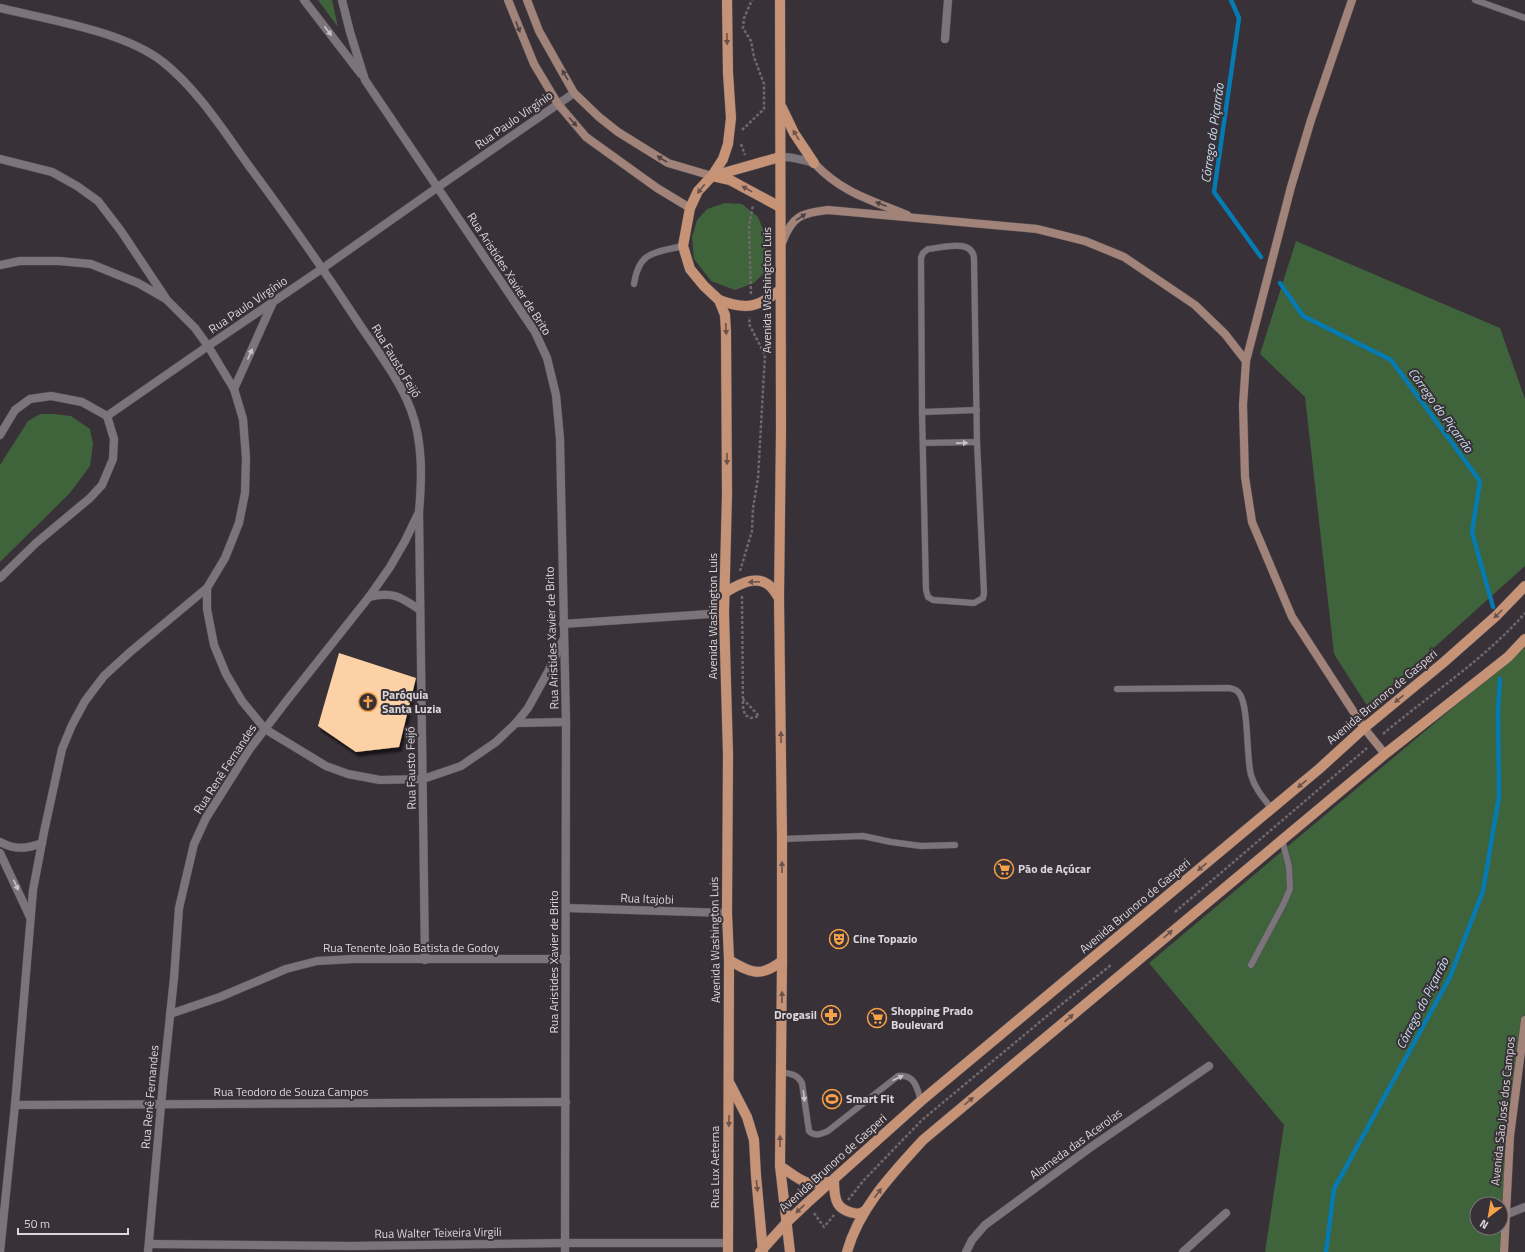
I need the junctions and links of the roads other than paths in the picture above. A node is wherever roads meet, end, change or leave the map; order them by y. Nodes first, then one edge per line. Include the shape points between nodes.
1 (304, 0) edge
2 (342, 0) edge
3 (508, 0) edge
4 (527, 0) edge
5 (727, 0) edge
6 (780, 0) edge
7 (948, 0) edge
8 (1352, 0) edge
9 (1475, 0) edge
10 (0, 8) edge
11 (1525, 18) edge
12 (945, 39) dead end
13 (365, 80) junction
14 (574, 92) junction
15 (558, 104) junction
16 (780, 105) junction
17 (780, 157) junction
18 (0, 159) edge
19 (814, 163) junction
20 (712, 176) junction
21 (438, 187) junction
22 (780, 207) junction
23 (690, 208) junction
24 (917, 219) junction
25 (682, 246) junction
26 (780, 248) junction
27 (0, 265) edge
28 (323, 268) junction
29 (634, 284) dead end
30 (780, 290) junction
31 (166, 299) junction
32 (719, 300) junction
33 (273, 302) junction
34 (208, 346) junction
35 (1246, 361) junction
36 (234, 389) junction
37 (977, 410) junction
38 (922, 412) junction
39 (107, 416) junction
40 (0, 435) edge
41 (977, 442) junction
42 (923, 444) junction
43 (419, 512) junction
44 (0, 578) edge
45 (1525, 586) edge
46 (207, 588) junction
47 (724, 593) junction
48 (370, 597) junction
49 (779, 598) junction
50 (420, 610) junction
51 (724, 613) junction
52 (563, 624) junction
53 (564, 639) junction
54 (1525, 639) edge
55 (1117, 689) dead end
56 (566, 722) junction
57 (516, 723) junction
58 (1364, 728) junction
59 (265, 729) junction
60 (1385, 754) junction
61 (423, 779) junction
62 (1272, 810) junction
63 (782, 839) junction
64 (1282, 839) junction
65 (0, 842) edge
66 (42, 843) junction
67 (955, 845) dead end
68 (0, 853) edge
69 (566, 908) junction
70 (727, 913) junction
71 (30, 918) junction
72 (566, 959) junction
73 (425, 960) junction
74 (729, 960) junction
75 (782, 961) junction
76 (1251, 965) dead end
77 (170, 1014) junction
78 (1525, 1020) edge
79 (1209, 1066) dead end
80 (781, 1072) junction
81 (729, 1082) junction
82 (921, 1101) junction
83 (566, 1102) junction
84 (15, 1105) junction
85 (162, 1105) junction
86 (780, 1166) junction
87 (831, 1181) junction
88 (1506, 1196) edge
89 (1525, 1206) edge
90 (865, 1211) junction
91 (1226, 1212) dead end
92 (1509, 1213) edge
93 (788, 1221) junction
94 (1504, 1236) edge
95 (566, 1243) junction
96 (148, 1248) edge
97 (728, 1248) edge
98 (762, 1251) edge
99 (0, 1252) edge
100 (566, 1252) edge
101 (790, 1252) edge
102 (847, 1252) edge
103 (966, 1252) edge
104 (1183, 1252) edge
105 (1504, 1252) edge

1 -> 13 street, Rua Aristides Xavier de Brito
2 - 13 street, Rua Aristides Xavier de Brito
3 -> 15 street via 534,64
14 -> 4 street via 539,31
5 -> 20 main road via 731,118 728,144 723,159
6 - 16 main road, Avenida Washington Luis
7 - 12 street
8 - 35 street via 1291,187
9 - 11 lane
10 - 28 street, Rua Fausto Feijó via 77,26 132,43 162,62 184,81 218,122
13 - 21 street, Rua Aristides Xavier de Brito
14 - 15 street, Rua Paulo Virgínio
20 -> 14 street via 668,163 598,117
15 - 21 street, Rua Paulo Virgínio
15 -> 23 street via 586,137 657,188
16 - 17 main road, Avenida Washington Luis
19 -> 16 main road via 794,133
17 - 19 street
17 - 20 main road
17 - 22 main road, Avenida Washington Luis
18 - 31 street via 52,172 98,201
24 -> 19 street via 841,186
22 -> 20 main road via 730,180
20 -> 23 main road via 698,191
21 - 28 street, Rua Paulo Virgínio
21 - 52 street, Rua Aristides Xavier de Brito via 535,332 547,358 556,395 560,439
22 - 26 main road, Avenida Washington Luis
23 - 25 main road
26 -> 24 street via 790,226 799,216 809,212 828,210
24 - 35 street via 1037,230 1085,242 1124,257 1195,305 1225,334
25 - 29 lane via 646,257 639,266
25 - 32 main road, Avenida Washington Luis via 690,269
26 - 30 main road, Avenida Washington Luis
27 - 31 street via 20,261 91,264 138,283
28 - 33 street, Rua Paulo Virgínio
28 - 43 street, Rua Fausto Feijó via 398,382 411,410 419,443
30 - 32 main road via 768,300 754,306 735,306
30 - 49 main road, Avenida Washington Luis
31 - 34 street via 195,328
32 -> 47 main road, Avenida Washington Luis via 725,315 726,332 727,494
33 - 34 street, Rua Paulo Virgínio
36 -> 33 street
34 - 36 street
34 - 39 street, Rua Paulo Virgínio
35 - 58 street via 1243,405 1245,477 1252,522 1292,617
36 - 46 street via 243,419 245,493 239,523 225,558
37 - 38 lane
37 - 38 lane via 974,258 970,248 964,246 928,250 921,258
37 - 41 lane
38 - 42 lane
39 - 40 street via 82,402 51,396 30,398 15,410
39 - 44 street via 114,439 113,459 102,485
42 -> 41 lane
41 - 42 lane via 984,592 983,598 974,603 933,600 928,597
43 - 48 street, Rua Renê Fernandes via 405,541
43 - 50 street, Rua Fausto Feijó
45 -> 58 main road, Avenida Brunoro de Gasperi via 1496,616 1444,662
46 - 59 street via 207,609 214,645 226,674 242,701
46 - 66 street via 104,676 85,701 62,749
49 -> 47 main road via 771,587 760,581 750,581
47 - 51 main road, Avenida Washington Luis
48 - 50 street via 391,594
48 - 59 street, Rua Renê Fernandes
63 -> 49 main road, Avenida Washington Luis
50 - 61 street, Rua Fausto Feijó
51 - 52 street
51 - 70 main road, Avenida Washington Luis via 728,754
52 - 53 street, Rua Aristides Xavier de Brito
53 - 56 street, Rua Aristides Xavier de Brito
53 - 57 street via 550,670 528,708
54 - 60 main road via 1508,657
55 - 62 lane via 1236,689 1244,703 1251,774 1255,786
56 - 57 street
56 - 69 street, Rua Aristides Xavier de Brito
57 - 61 street via 496,742 461,766
58 - 60 street
58 -> 62 main road, Avenida Brunoro de Gasperi
59 - 61 street via 326,766 348,774 380,780
59 - 77 street, Rua Renê Fernandes via 224,788 194,844 179,908
60 - 64 main road
61 - 73 street, Rua Fausto Feijó
62 -> 82 main road, Avenida Brunoro de Gasperi
63 - 67 lane via 863,836 921,846
75 -> 63 main road, Avenida Washington Luis
64 - 76 lane via 1289,867 1290,889
90 -> 64 main road via 893,1173 923,1140
65 - 66 street via 20,848 30,848
66 - 71 street
68 -> 71 street
69 - 70 street, Rua Itajobi
69 - 72 street, Rua Aristides Xavier de Brito
70 - 74 main road, Avenida Washington Luis
71 - 84 street
72 - 73 street, Rua Tenente João Batista de Godoy
72 - 83 street, Rua Aristides Xavier de Brito
73 - 77 street, Rua Tenente João Batista de Godoy via 317,961 286,969 220,997
74 - 75 main road via 755,972 771,970
74 - 81 main road, Avenida Washington Luis
80 -> 75 main road, Avenida Washington Luis
77 - 85 street, Rua Renê Fernandes
78 - 88 street, Avenida São José dos Campos via 1510,1136
79 - 103 street, Alameda das Acerolas via 1091,1147 985,1225
80 -> 82 lane via 796,1075 802,1083 809,1131 815,1135 828,1131 898,1076 909,1077 915,1083
86 -> 80 main road, Avenida Washington Luis
81 -> 97 main road, Rua Lux Aeterna
81 -> 98 main road, Avenida Washington Luis via 747,1117 754,1140
82 - 87 main road, Avenida Brunoro de Gasperi
83 - 85 street, Rua Teodoro de Souza Campos
83 - 95 street, Rua Aristides Xavier de Brito
84 - 85 street, Rua Teodoro de Souza Campos
84 - 99 street
85 - 96 street, Rua Renê Fernandes
86 - 87 main road via 807,1184 816,1185
86 - 93 main road, Avenida Washington Luis
87 - 90 main road via 834,1195 841,1208 851,1213 860,1214
87 -> 93 main road, Avenida Brunoro de Gasperi
89 - 92 street
90 - 102 main road via 849,1242
91 - 104 street
93 - 98 main road, Avenida Brunoro de Gasperi
93 - 101 main road, Avenida Washington Luis
94 - 105 street, Avenida São José dos Campos
95 - 96 street, Rua Walter Teixeira Virgili
95 - 97 street, Rua Walter Teixeira Virgili
95 - 100 street, Rua Aristides Xavier de Brito

